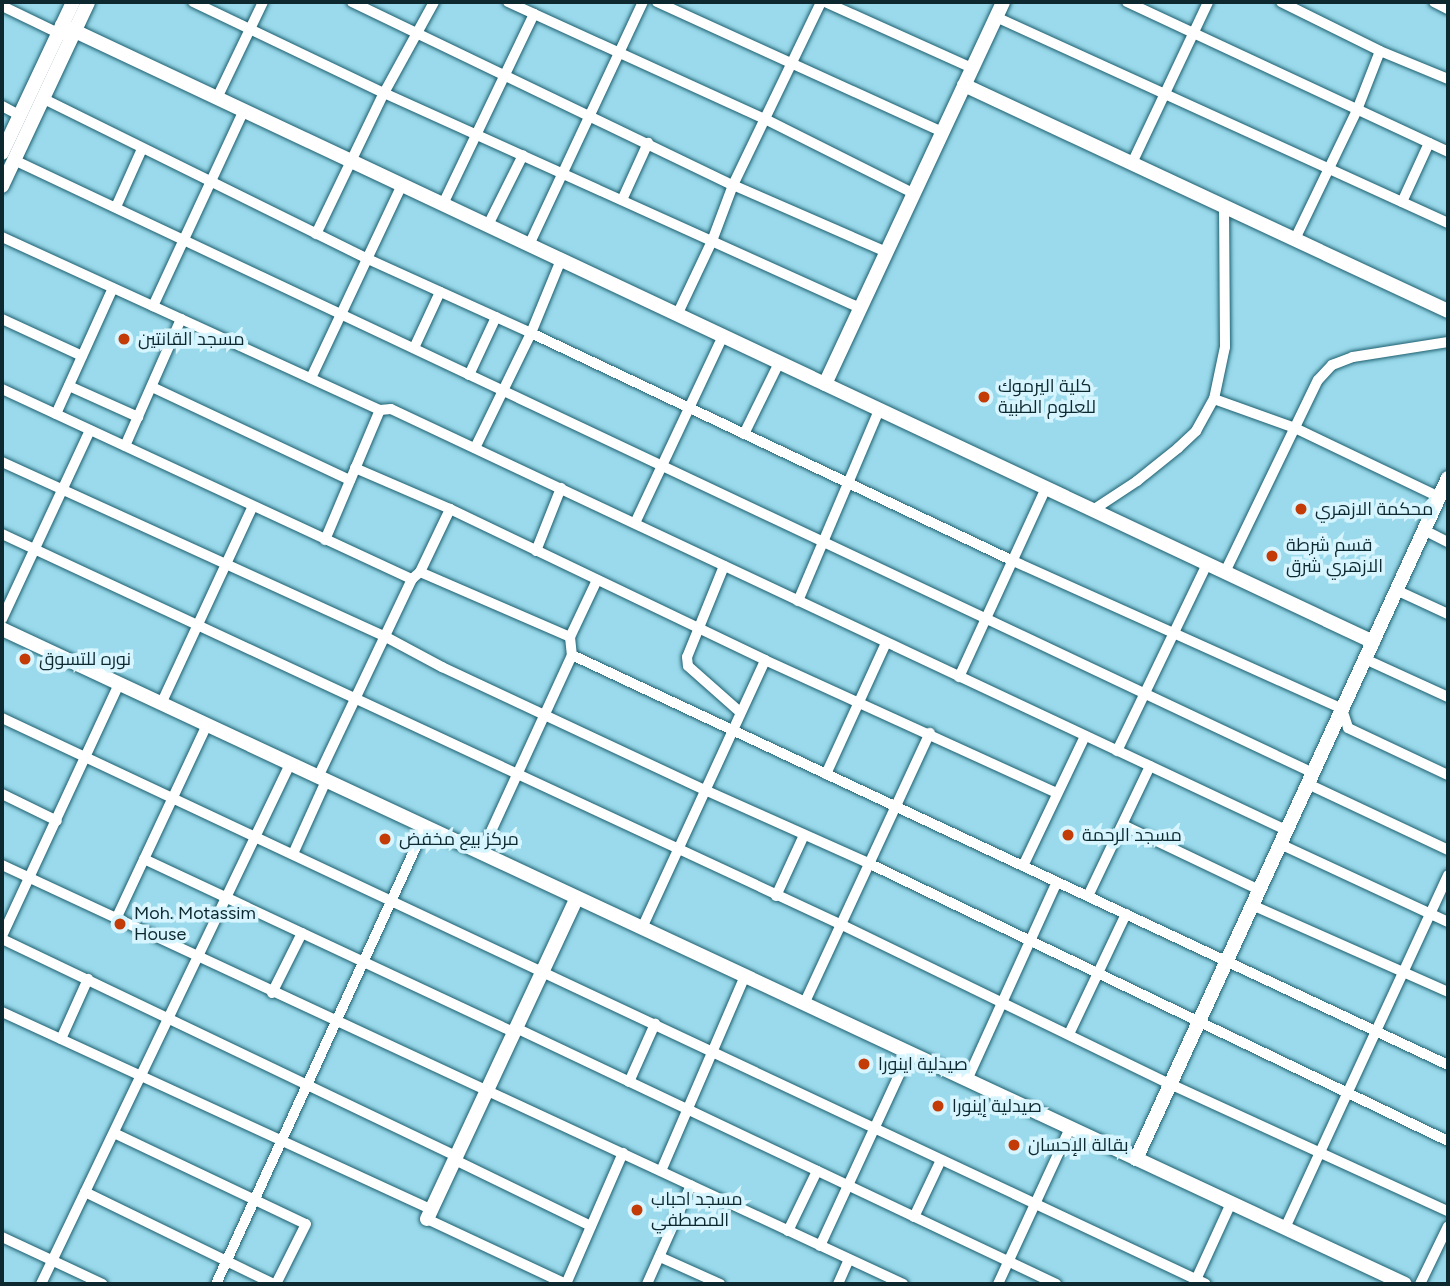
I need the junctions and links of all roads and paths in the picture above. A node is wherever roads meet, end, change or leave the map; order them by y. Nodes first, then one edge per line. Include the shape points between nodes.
1 (73, 2) edge
2 (88, 2) edge
3 (193, 2) edge
4 (263, 2) edge
5 (352, 2) edge
6 (434, 2) edge
7 (508, 2) edge
8 (643, 2) edge
9 (657, 2) edge
10 (823, 2) edge
11 (1003, 2) edge
12 (1127, 2) edge
13 (1208, 2) edge
14 (1281, 2) edge
15 (1434, 2) edge
16 (2, 6) edge
17 (1448, 9) edge
18 (534, 14) junction
19 (996, 17) junction
20 (250, 28) junction
21 (66, 33) junction
22 (418, 34) junction
23 (1193, 34) junction
24 (1381, 51) junction
25 (618, 53) junction
26 (792, 64) junction
27 (972, 68) junction
28 (504, 74) junction
29 (1448, 79) edge
30 (964, 85) junction
31 (384, 93) junction
32 (1166, 93) junction
33 (42, 98) junction
34 (217, 98) junction
35 (2, 106) edge
36 (244, 110) junction
37 (1357, 110) junction
38 (589, 113) junction
39 (19, 115) junction
40 (765, 119) junction
41 (942, 132) junction
42 (477, 134) junction
43 (648, 143) junction
44 (1429, 143) junction
45 (142, 149) junction
46 (1448, 152) edge
47 (523, 155) junction
48 (8, 157) edge
49 (352, 161) junction
50 (1132, 163) junction
51 (1329, 169) junction
52 (562, 174) junction
53 (211, 182) junction
54 (402, 185) junction
55 (733, 185) junction
56 (2, 186) edge
57 (913, 193) junction
58 (622, 200) junction
59 (1402, 202) junction
60 (443, 204) junction
61 (1224, 206) junction
62 (116, 207) junction
63 (1448, 223) edge
64 (488, 225) junction
65 (316, 234) junction
66 (2, 237) edge
67 (1295, 239) junction
68 (184, 241) junction
69 (712, 241) junction
70 (529, 245) junction
71 (886, 252) junction
72 (368, 260) junction
73 (561, 260) junction
74 (113, 288) junction
75 (440, 292) junction
76 (153, 306) junction
77 (860, 308) junction
78 (1448, 311) edge
79 (342, 314) junction
80 (677, 315) junction
81 (496, 317) junction
82 (2, 319) edge
83 (181, 319) junction
84 (531, 333) junction
85 (723, 336) junction
86 (1448, 342) edge
87 (414, 348) junction
88 (82, 356) junction
89 (779, 363) junction
90 (469, 375) junction
91 (311, 378) junction
92 (825, 384) junction
93 (69, 386) junction
94 (152, 387) junction
95 (2, 389) edge
96 (503, 391) junction
97 (1214, 400) junction
98 (689, 408) junction
99 (380, 410) junction
100 (880, 410) junction
101 (56, 414) junction
102 (138, 417) junction
103 (1295, 428) junction
104 (90, 430) junction
105 (744, 434) junction
106 (125, 446) junction
107 (475, 448) junction
108 (2, 461) edge
109 (661, 467) junction
110 (355, 468) junction
111 (1448, 478) edge
112 (350, 480) junction
113 (848, 483) junction
114 (561, 488) junction
115 (1046, 488) junction
116 (61, 491) junction
117 (1439, 497) junction
118 (253, 506) junction
119 (450, 509) junction
120 (1093, 510) junction
121 (635, 523) junction
122 (1424, 530) junction
123 (2, 534) edge
124 (325, 540) junction
125 (1448, 542) edge
126 (823, 543) junction
127 (34, 549) junction
128 (536, 551) junction
129 (1011, 560) junction
130 (1207, 564) junction
131 (225, 565) junction
132 (724, 566) junction
133 (1225, 572) junction
134 (416, 576) junction
135 (597, 580) junction
136 (1396, 590) junction
137 (798, 601) junction
138 (1448, 614) edge
139 (984, 618) junction
140 (2, 619) edge
141 (198, 623) junction
142 (698, 628) junction
143 (2, 629) edge
144 (1175, 633) junction
145 (570, 637) junction
146 (386, 638) junction
147 (1373, 642) junction
148 (886, 643) junction
149 (572, 655) junction
150 (1365, 659) junction
151 (765, 660) junction
152 (959, 677) junction
153 (119, 684) junction
154 (1144, 694) junction
155 (1448, 697) edge
156 (354, 699) junction
157 (860, 703) junction
158 (161, 704) junction
159 (1342, 709) junction
160 (740, 712) junction
161 (544, 715) junction
162 (2, 718) edge
163 (207, 725) junction
164 (733, 730) junction
165 (930, 733) junction
166 (1085, 736) junction
167 (1117, 751) junction
168 (85, 757) junction
169 (290, 764) junction
170 (1150, 766) junction
171 (517, 774) junction
172 (826, 774) junction
173 (1448, 775) edge
174 (1310, 778) junction
175 (322, 779) junction
176 (705, 790) junction
177 (1057, 793) junction
178 (2, 794) edge
179 (173, 798) junction
180 (896, 807) junction
181 (57, 821) junction
182 (1123, 825) junction
183 (425, 827) junction
184 (804, 835) junction
185 (255, 836) junction
186 (1283, 837) junction
187 (677, 849) junction
188 (1448, 850) edge
189 (481, 853) junction
190 (293, 854) junction
191 (144, 859) junction
192 (868, 863) junction
193 (2, 865) edge
194 (1023, 866) junction
195 (1448, 875) edge
196 (30, 879) junction
197 (1056, 882) junction
198 (1259, 890) junction
199 (776, 896) junction
200 (1087, 896) junction
201 (226, 897) junction
202 (577, 898) junction
203 (392, 900) junction
204 (1252, 905) junction
205 (1430, 913) junction
206 (1126, 914) junction
207 (116, 919) junction
208 (1448, 922) edge
209 (840, 924) junction
210 (642, 928) junction
211 (302, 933) junction
212 (2, 937) edge
213 (1029, 940) junction
214 (197, 958) junction
215 (1226, 961) junction
216 (363, 962) junction
217 (544, 971) junction
218 (1404, 971) junction
219 (1097, 973) junction
220 (745, 976) junction
221 (88, 979) junction
222 (1448, 992) edge
223 (272, 993) junction
224 (1002, 1001) junction
225 (804, 1004) junction
226 (2, 1012) edge
227 (168, 1018) junction
228 (1199, 1021) junction
229 (335, 1023) junction
230 (656, 1024) junction
231 (515, 1030) junction
232 (1377, 1031) junction
233 (1069, 1034) junction
234 (61, 1038) junction
235 (713, 1052) junction
236 (909, 1053) junction
237 (1448, 1065) edge
238 (141, 1076) junction
239 (967, 1080) junction
240 (629, 1082) junction
241 (307, 1084) junction
242 (1170, 1084) junction
243 (488, 1090) junction
244 (1347, 1092) junction
245 (688, 1110) junction
246 (874, 1128) junction
247 (1070, 1128) junction
248 (114, 1133) junction
249 (281, 1140) junction
250 (1448, 1141) edge
251 (1319, 1150) junction
252 (623, 1153) junction
253 (456, 1158) junction
254 (1136, 1159) junction
255 (941, 1160) junction
256 (661, 1171) junction
257 (817, 1171) junction
258 (691, 1185) junction
259 (847, 1186) junction
260 (85, 1192) junction
261 (255, 1199) junction
262 (1231, 1203) junction
263 (1035, 1204) junction
264 (1448, 1210) edge
265 (429, 1214) junction
266 (914, 1217) junction
267 (591, 1226) junction
268 (1448, 1226) edge
269 (1285, 1228) junction
270 (788, 1231) junction
271 (2, 1237) edge
272 (820, 1245) junction
273 (660, 1256) junction
274 (849, 1259) junction
275 (52, 1261) junction
276 (227, 1261) junction
277 (1008, 1262) junction
278 (1396, 1282) edge
279 (895, 1283) edge
280 (1199, 1283) edge
281 (41, 1284) edge
282 (103, 1284) edge
283 (216, 1284) edge
284 (275, 1284) edge
285 (647, 1284) edge
286 (720, 1284) edge
287 (838, 1284) edge
288 (998, 1284) edge
289 (1056, 1284) edge
290 (1420, 1284) edge

1 - 21 street
2 - 21 street
3 - 20 street
4 - 20 street
5 - 22 street
6 - 22 street
7 - 18 street
8 - 25 street
9 - 26 street
10 - 26 street
10 - 27 street
11 - 19 street
12 - 23 street
13 - 23 street
14 - 24 street
15 - 17 street
16 - 21 street
18 - 25 street
18 - 28 street
19 - 27 street
19 - 32 street
20 - 31 street
20 - 34 street
21 - 33 street
21 - 34 street
21 - 39 street
22 - 28 street
22 - 31 street
23 - 32 street
23 - 37 street
24 - 29 street
24 - 37 street
25 - 38 street
25 - 40 street
26 - 40 street
26 - 41 street
27 - 30 street
28 - 38 street
28 - 42 street
30 - 41 street
30 - 50 street
31 - 42 street
31 - 49 street
32 - 50 street
32 - 51 street
33 - 45 street
33 - 48 street
34 - 36 street
35 - 39 street
36 - 49 street
36 - 53 street
37 - 44 street
37 - 51 street
38 - 43 street
38 - 52 street
39 - 48 street
40 - 55 street
40 - 57 street
41 - 57 street
42 - 47 street
42 - 60 street
43 - 55 street
43 - 58 street
44 - 46 street
44 - 59 street
45 - 53 street
45 - 62 street
47 - 52 street
47 - 64 street
48 - 56 street
48 - 62 street
49 - 54 street
49 - 65 street
50 - 61 street
51 - 59 street
51 - 67 street
52 - 58 street
52 - 70 street
53 - 65 street
53 - 68 street
54 - 60 street
54 - 72 street
55 - 69 street
55 - 71 street
57 - 71 street
58 - 69 street
59 - 63 street
60 - 64 street
61 - 67 street
61 - 97 street via 1226,347
62 - 68 street
64 - 70 street
65 - 72 street
66 - 74 street
67 - 78 street
68 - 76 street
68 - 79 street
69 - 77 street
69 - 80 street
70 - 73 street
71 - 77 street
72 - 75 street
72 - 79 street
73 - 80 street
73 - 84 street
74 - 76 street
74 - 88 street
75 - 81 street
75 - 87 street
76 - 83 street
77 - 92 street
79 - 87 street
79 - 91 street
80 - 85 street
81 - 84 street
81 - 90 street
82 - 88 street
83 - 91 street
83 - 94 street
84 - 96 street
84 - 98 street
85 - 89 street
85 - 98 street
86 - 103 street via 1353,357 1332,365 1318,380
87 - 90 street
88 - 93 street
89 - 92 street
89 - 105 street
90 - 96 street
91 - 99 street
92 - 100 street
93 - 101 street
93 - 102 street
94 - 102 street
94 - 112 street
95 - 101 street
96 - 107 street
96 - 109 street
97 - 103 street
97 - 120 street via 1196,431 1178,448
98 - 105 street
98 - 109 street
99 - 107 street via 391,409
99 - 110 street
100 - 113 street
100 - 115 street
101 - 104 street
102 - 106 street
103 - 117 street
103 - 133 street
104 - 106 street
104 - 116 street
105 - 113 street
106 - 118 street
107 - 114 street
108 - 116 street
109 - 121 street
109 - 126 street
110 - 112 street
110 - 119 street
111 - 117 street
112 - 124 street
113 - 126 street
113 - 129 street
114 - 121 street
114 - 128 street
115 - 120 street
115 - 129 street
116 - 127 street
116 - 131 street
117 - 122 street
118 - 124 street
118 - 131 street
119 - 128 street
119 - 134 street
120 - 130 street
121 - 132 street
122 - 125 street
122 - 136 street
123 - 127 street
124 - 134 street
126 - 137 street
126 - 139 street
127 - 140 street
127 - 141 street
128 - 135 street
129 - 139 street
129 - 144 street
130 - 133 street
130 - 144 street
131 - 141 street
131 - 146 street
132 - 137 street
132 - 142 street
133 - 147 street
134 - 145 street
134 - 146 street
135 - 142 street
135 - 145 street
136 - 138 street
136 - 147 street
137 - 148 street
139 - 152 street
139 - 154 street
141 - 156 street
141 - 158 street
142 - 151 street
142 - 160 street via 688,666
143 - 153 street
144 - 154 street
144 - 159 street
145 - 149 street
146 - 156 street
146 - 161 street
147 - 150 street
148 - 152 street
148 - 157 street
149 - 161 street
149 - 164 street
150 - 155 street
150 - 159 street
151 - 157 street
151 - 160 street
152 - 166 street
153 - 158 street
153 - 168 street
154 - 167 street
154 - 174 street
156 - 171 street
156 - 175 street
157 - 165 street
157 - 172 street
158 - 163 street
159 - 173 street via 1348,728
159 - 174 street
160 - 164 street
161 - 171 street
161 - 176 street
162 - 168 street
163 - 169 street
163 - 179 street
164 - 172 street
164 - 176 street
165 - 177 street
165 - 180 street
166 - 167 street
166 - 177 street
167 - 170 street
168 - 179 street
168 - 181 street
169 - 175 street
169 - 185 street
170 - 182 street
170 - 186 street
171 - 187 street
171 - 189 street
172 - 180 street
174 - 186 street
174 - 188 street
175 - 183 street
175 - 190 street
176 - 184 street
176 - 187 street
177 - 194 street
178 - 181 street
179 - 185 street
179 - 191 street
180 - 192 street
180 - 194 street
181 - 196 street
182 - 198 street
182 - 200 street
183 - 189 street
183 - 203 street
184 - 192 street
184 - 199 street
185 - 190 street
185 - 201 street
186 - 198 street
186 - 205 street
187 - 199 street
187 - 210 street
189 - 202 street
190 - 203 street
191 - 201 street
191 - 207 street
192 - 209 street
192 - 213 street
193 - 196 street
194 - 197 street
195 - 205 street
196 - 207 street
196 - 212 street
197 - 200 street
197 - 213 street
198 - 204 street
199 - 209 street
200 - 206 street
201 - 211 street
201 - 214 street
202 - 210 street
202 - 217 street
203 - 216 street
203 - 217 street
204 - 215 street
204 - 218 street
205 - 208 street
205 - 218 street
206 - 215 street
206 - 219 street
207 - 214 street
209 - 224 street
209 - 225 street
210 - 220 street
211 - 216 street
211 - 223 street
212 - 221 street
213 - 219 street
213 - 224 street
214 - 223 street
214 - 227 street
215 - 228 street
215 - 232 street
216 - 229 street
216 - 231 street
217 - 230 street
217 - 231 street
218 - 222 street
218 - 232 street
219 - 228 street
219 - 233 street
220 - 225 street
220 - 235 street
221 - 227 street
221 - 234 street
223 - 229 street
224 - 233 street
224 - 239 street
225 - 236 street
226 - 234 street
227 - 238 street
227 - 241 street
228 - 242 street
228 - 244 street
229 - 241 street
229 - 243 street
230 - 235 street
230 - 240 street
231 - 240 street
231 - 243 street
232 - 237 street
232 - 244 street
233 - 242 street
234 - 238 street
235 - 245 street
235 - 246 street
236 - 239 street
236 - 246 street
238 - 248 street
238 - 249 street
239 - 247 street
240 - 245 street
241 - 249 street
241 - 253 street
242 - 251 street
242 - 254 street
243 - 252 street
243 - 253 street
244 - 250 street
244 - 251 street
245 - 256 street
245 - 257 street
246 - 255 street
246 - 259 street
247 - 254 street
247 - 263 street
248 - 260 street
248 - 261 street
249 - 261 street
249 - 265 street
251 - 264 street
251 - 269 street
252 - 256 street
252 - 267 street
253 - 265 street
253 - 267 street
254 - 262 street
255 - 263 street
255 - 266 street
256 - 258 street
257 - 259 street
257 - 270 street
258 - 270 street
258 - 273 street
259 - 266 street
259 - 272 street
260 - 275 street
260 - 276 street
261 - 276 street
261 - 284 street via 306,1224
262 - 269 street
262 - 280 street
263 - 277 street
263 - 280 street
265 - 267 street via 566,1284
266 - 277 street
268 - 290 street
269 - 278 street
270 - 272 street
271 - 275 street
272 - 274 street
273 - 285 street
273 - 286 street
274 - 279 street
274 - 287 street
275 - 281 street
275 - 282 street
276 - 283 street
276 - 284 street
277 - 288 street
277 - 289 street

